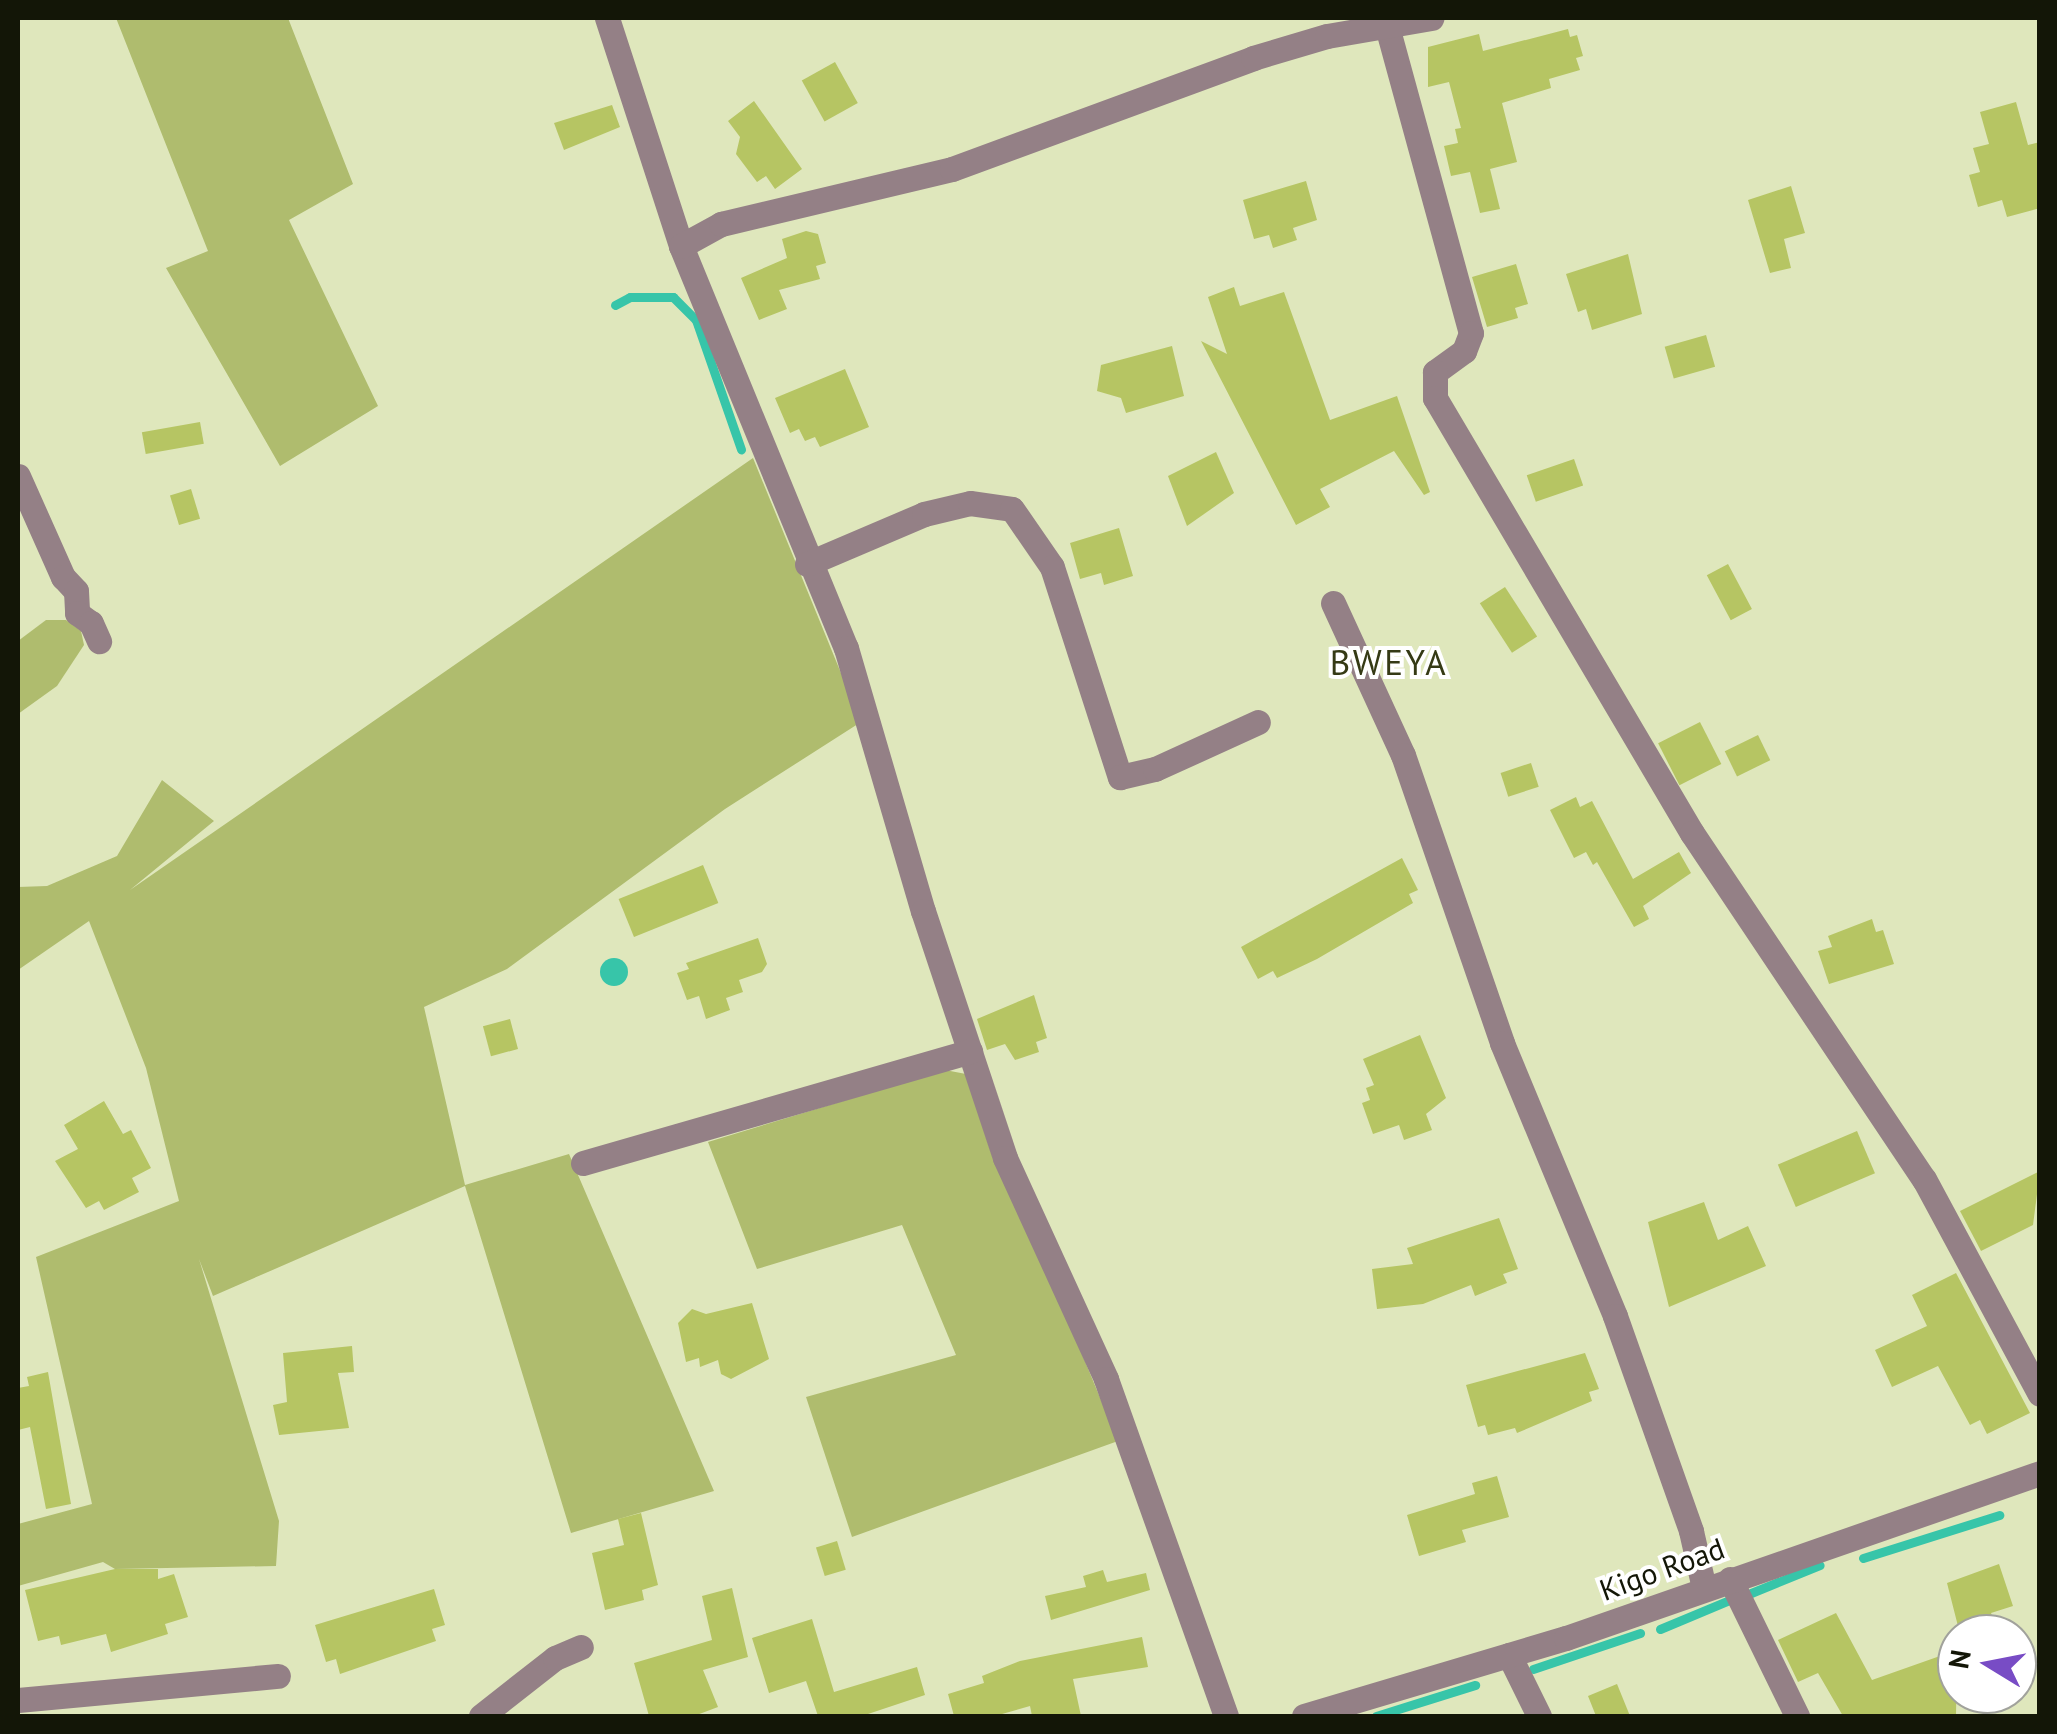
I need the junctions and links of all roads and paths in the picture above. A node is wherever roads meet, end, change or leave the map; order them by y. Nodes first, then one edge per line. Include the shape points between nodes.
1 (606, 18) edge
2 (1430, 18) edge
3 (1388, 30) junction
4 (681, 246) junction
5 (18, 476) edge
6 (807, 564) junction
7 (1332, 603) dead end
8 (99, 642) dead end
9 (1258, 722) dead end
10 (970, 1051) junction
11 (583, 1163) dead end
12 (2040, 1394) edge
13 (2040, 1473) edge
14 (1730, 1579) junction
15 (1704, 1588) junction
16 (582, 1647) dead end
17 (1509, 1655) junction
18 (278, 1676) dead end
19 (18, 1700) edge
20 (482, 1716) edge
21 (1226, 1716) edge
22 (1304, 1716) edge
23 (1539, 1716) edge
24 (1797, 1716) edge

1 - 4 street
2 - 3 street
3 - 4 street via 1308,42 934,175 722,224
3 - 12 street via 1471,333 1464,351 1435,372 1434,398 1692,833 1924,1179
4 - 6 street
5 - 8 street via 63,577 76,591 77,613 91,623
6 - 9 street via 924,514 970,503 1012,509 1052,567 1120,777 1155,769
6 - 10 street via 846,648
7 - 15 street via 1403,755 1502,1042 1615,1316 1692,1531
10 - 11 street
10 - 21 street via 1006,1158 1106,1379
13 - 14 street, Kigo Road
14 - 15 street, Kigo Road
14 - 24 street
15 - 17 street, Kigo Road
16 - 20 street via 555,1658
17 - 22 street, Kigo Road
17 - 23 street
18 - 19 street

